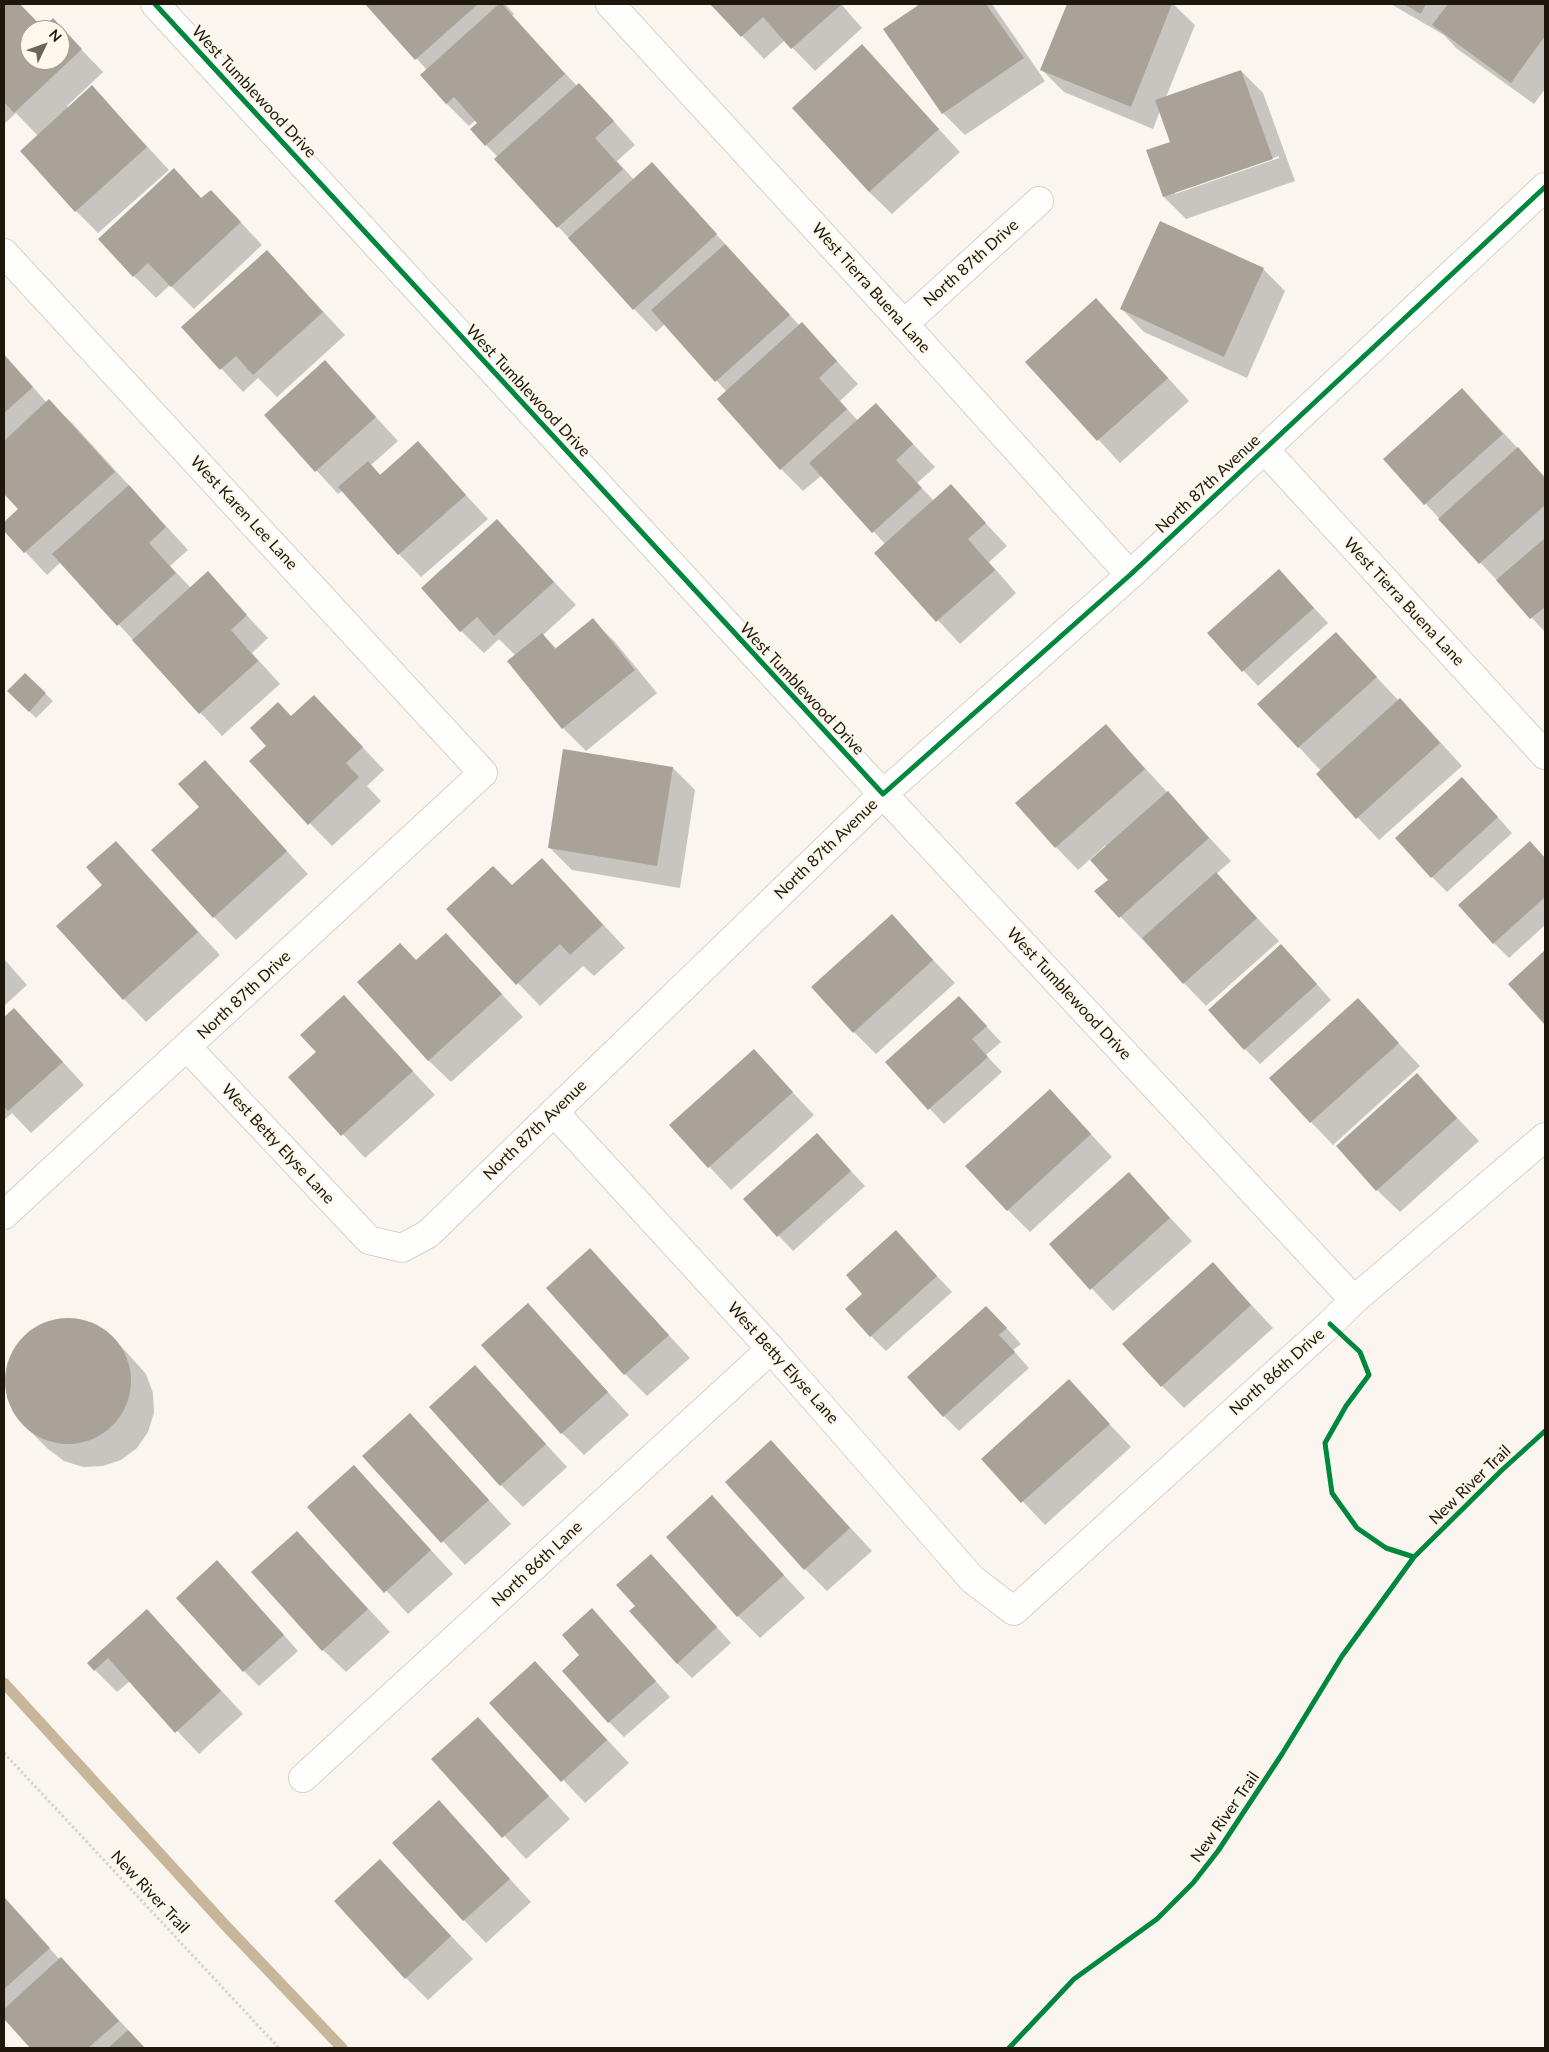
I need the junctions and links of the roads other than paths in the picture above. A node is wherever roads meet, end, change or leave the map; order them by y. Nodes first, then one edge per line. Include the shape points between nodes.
1 (155, 4) edge
2 (610, 4) edge
3 (1545, 187) edge
4 (1039, 202) dead end
5 (4, 252) edge
6 (904, 324) junction
7 (1264, 449) junction
8 (1130, 575) junction
9 (1545, 756) edge
10 (483, 773) joint
11 (883, 794) junction
12 (188, 1047) junction
13 (554, 1112) junction
14 (1545, 1137) edge
15 (4, 1215) edge
16 (370, 1240) joint
17 (1354, 1300) junction
18 (771, 1349) junction
19 (1014, 1611) joint
20 (303, 1778) dead end

1 - 11 street, West Tumblewood Drive
2 - 6 street, West Tierra Buena Lane
3 - 7 street, North 87th Avenue
4 - 6 street, North 87th Drive
5 - 10 street, West Karen Lee Lane
6 - 8 street, West Tierra Buena Lane
7 - 8 street, North 87th Avenue
7 - 9 street, West Tierra Buena Lane
8 - 11 street, North 87th Avenue
10 - 12 street, North 87th Drive
11 - 13 street, North 87th Avenue
11 - 17 street, West Tumblewood Drive
12 - 15 street, North 87th Drive
12 - 16 street, West Betty Elyse Lane
13 - 16 street, North 87th Avenue via 428,1234 402,1248
13 - 18 street, West Betty Elyse Lane
14 - 17 street, North 86th Drive
17 - 19 street, North 86th Drive
18 - 19 street, West Betty Elyse Lane via 972,1579
18 - 20 street, North 86th Lane

